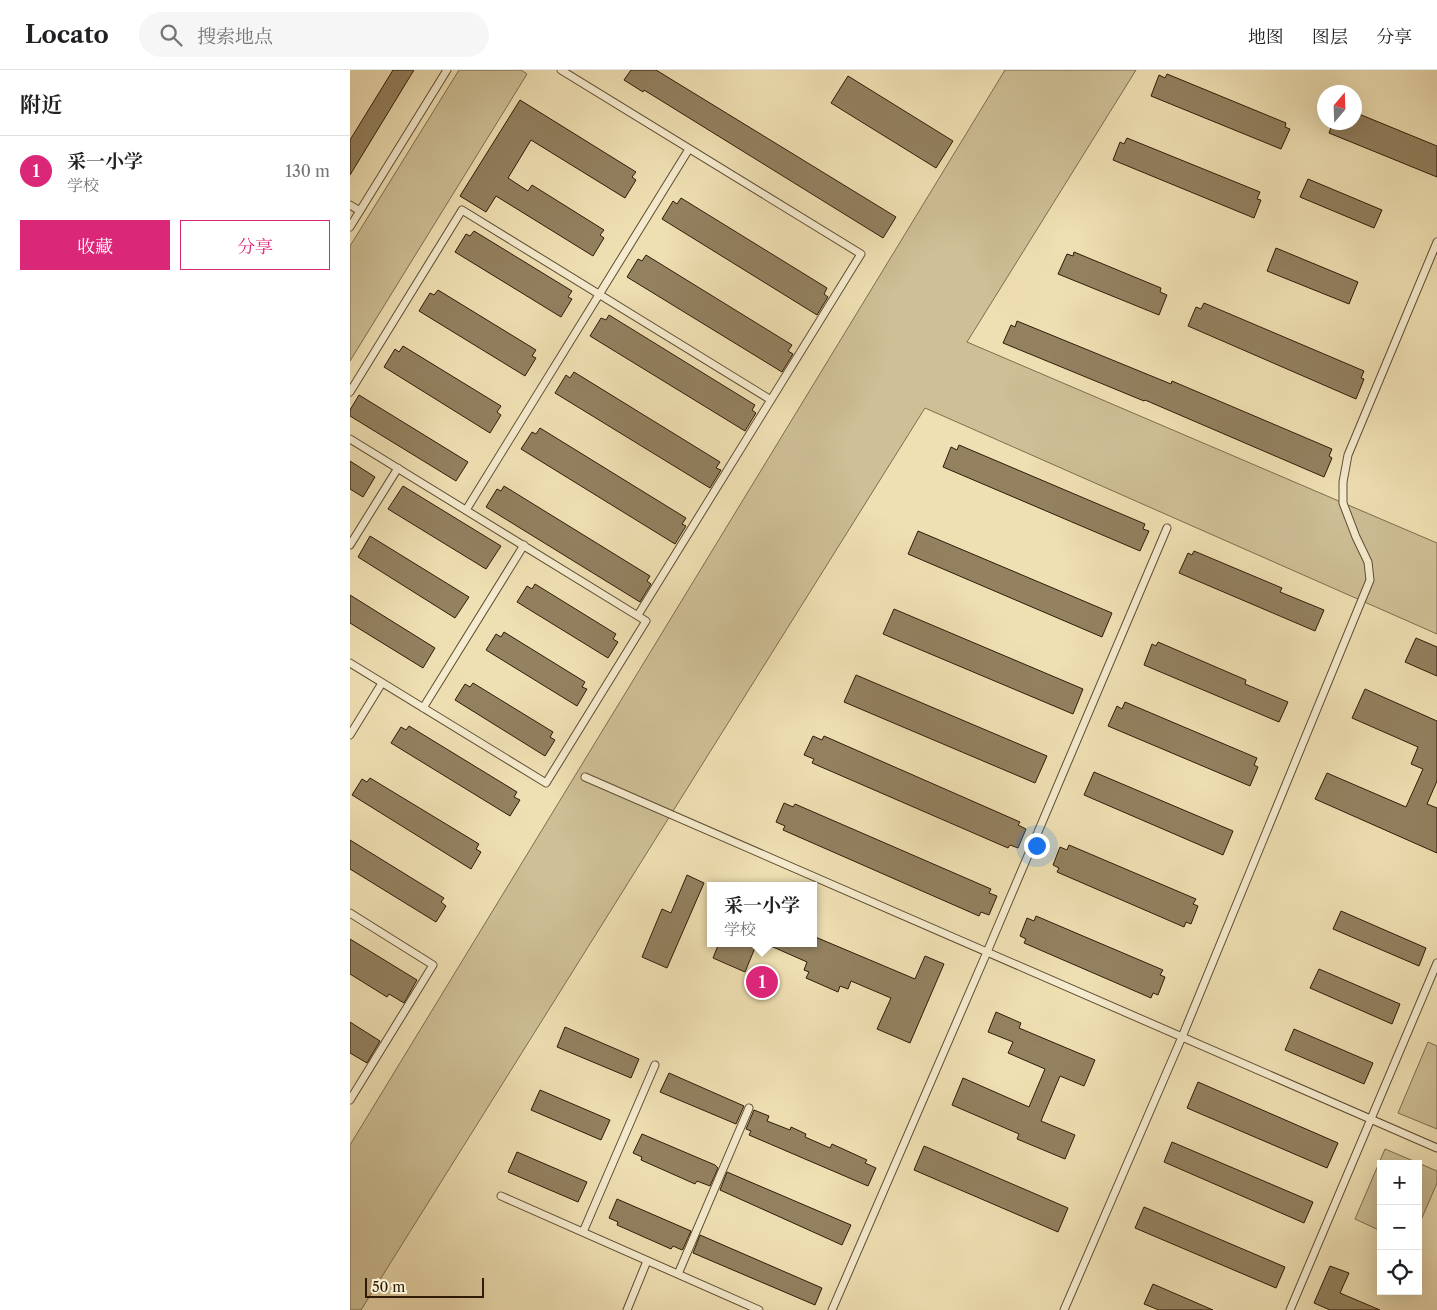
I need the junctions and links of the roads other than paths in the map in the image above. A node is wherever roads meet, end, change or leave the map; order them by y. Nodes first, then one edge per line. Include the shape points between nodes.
1 (447, 70) edge
2 (561, 70) edge
3 (689, 148) junction
4 (350, 204) edge
5 (360, 211) junction
6 (350, 227) edge
7 (1437, 242) edge
8 (599, 294) junction
9 (350, 392) edge
10 (771, 400) junction
11 (350, 438) edge
12 (398, 468) junction
13 (466, 510) junction
14 (1167, 528) dead end
15 (350, 545) edge
16 (524, 546) junction
17 (638, 615) junction
18 (350, 663) edge
19 (382, 683) junction
20 (424, 708) junction
21 (350, 735) edge
22 (585, 777) dead end
23 (350, 913) edge
24 (987, 952) junction
25 (1437, 963) edge
26 (1182, 1037) junction
27 (655, 1065) dead end
28 (350, 1100) edge
29 (750, 1108) dead end
30 (1371, 1119) junction
31 (1437, 1148) edge
32 (501, 1196) dead end
33 (583, 1232) junction
34 (647, 1261) junction
35 (678, 1274) junction
36 (627, 1310) edge
37 (759, 1310) edge
38 (832, 1310) edge
39 (1064, 1310) edge
40 (1290, 1310) edge

1 - 5 lane
2 - 3 lane
3 - 8 lane
3 - 10 lane via 861,254
4 - 5 lane
5 - 6 lane
7 - 26 lane via 1348,455 1343,503 1368,562 1370,580
8 - 9 lane via 462,210
8 - 10 lane
8 - 13 lane
10 - 17 lane
11 - 12 lane
12 - 13 lane
12 - 15 lane
13 - 16 lane
14 - 24 lane
16 - 17 lane
16 - 20 lane
17 - 20 lane via 646,621 546,783
18 - 19 lane
19 - 20 lane
19 - 21 lane
22 - 24 lane
23 - 28 lane via 433,965
24 - 26 lane
24 - 38 lane
25 - 30 lane
26 - 30 lane
26 - 39 lane
27 - 33 lane
29 - 35 lane
30 - 31 lane
30 - 40 lane
32 - 33 lane
33 - 34 lane
34 - 35 lane
34 - 36 lane
35 - 37 lane

